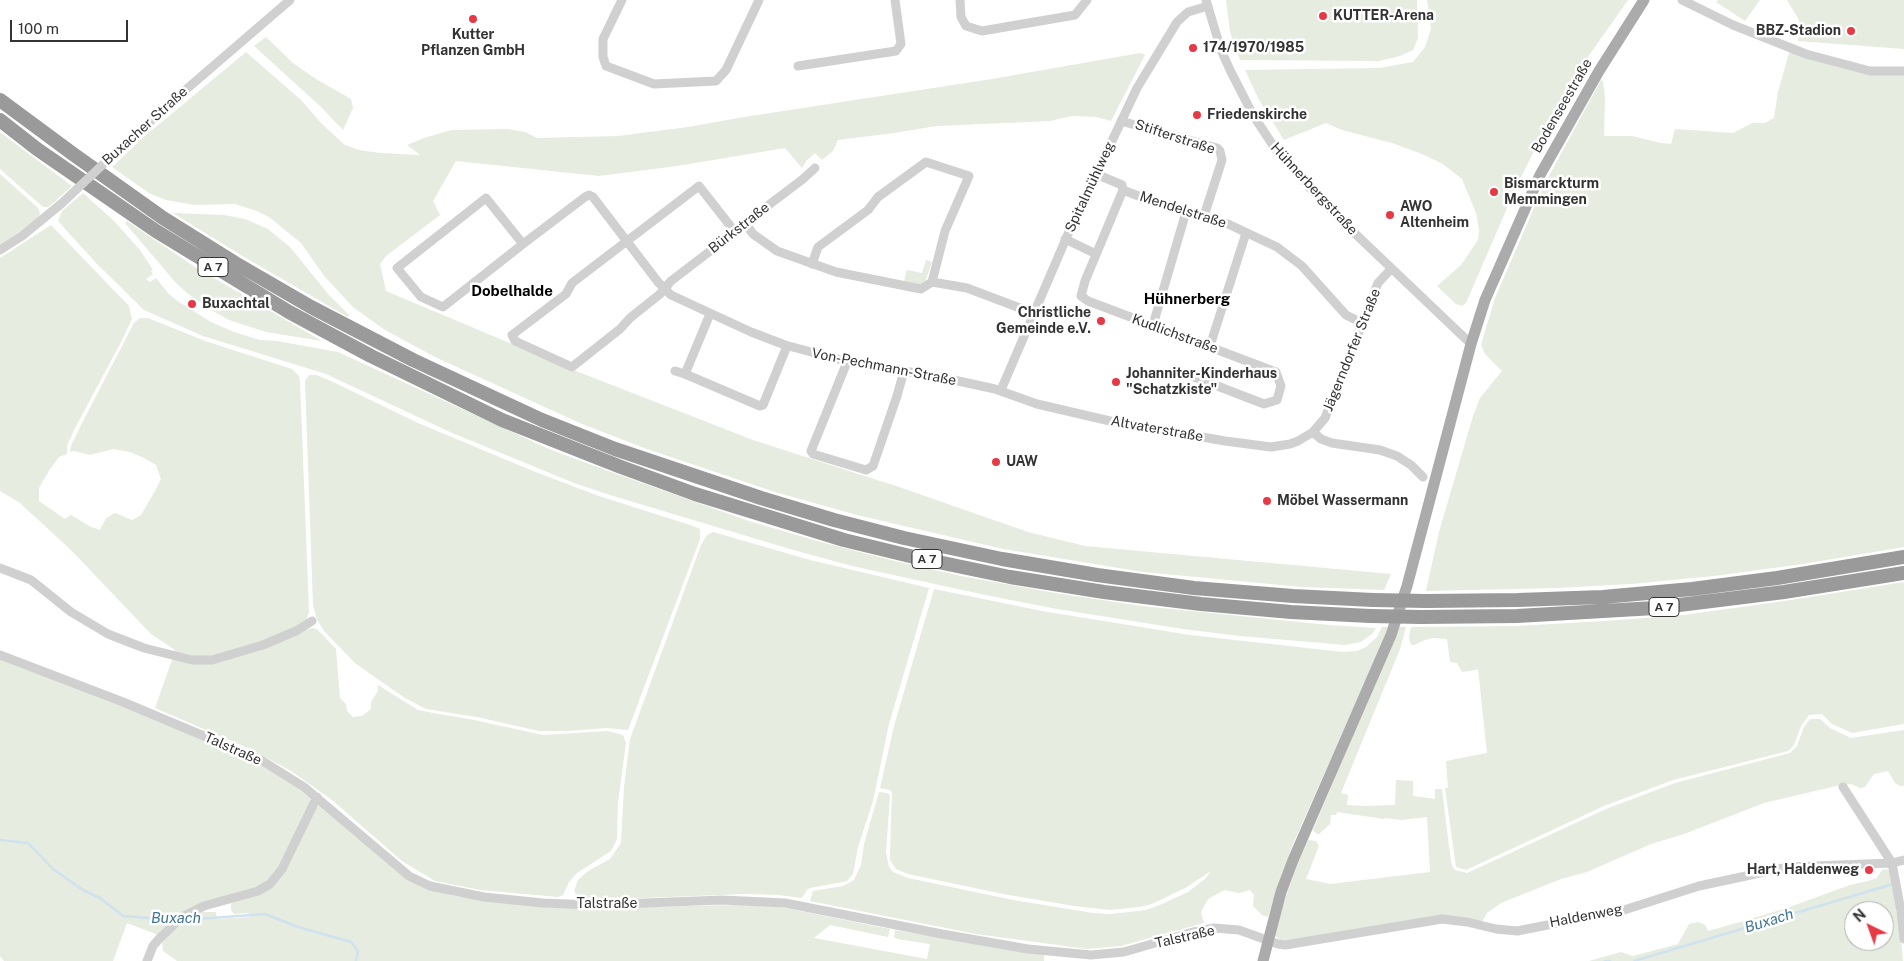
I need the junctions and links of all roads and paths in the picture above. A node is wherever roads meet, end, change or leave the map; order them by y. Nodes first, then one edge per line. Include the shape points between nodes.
1 (290, 0) edge
2 (622, 0) edge
3 (759, 0) edge
4 (895, 0) edge
5 (960, 0) edge
6 (1087, 0) edge
7 (1644, 0) edge
8 (1682, 0) edge
9 (1207, 3) edge
10 (798, 66) dead end
11 (1904, 71) edge
12 (0, 100) edge
13 (0, 120) edge
14 (1121, 121) junction
15 (815, 168) dead end
16 (1096, 174) junction
17 (1123, 190) junction
18 (1186, 212) junction
19 (1204, 216) junction
20 (745, 223) junction
21 (736, 232) junction
22 (1246, 233) junction
23 (1066, 239) junction
24 (627, 241) junction
25 (523, 244) junction
26 (0, 250) edge
27 (1096, 254) junction
28 (812, 264) junction
29 (1391, 269) junction
30 (932, 282) junction
31 (664, 289) junction
32 (1033, 313) junction
33 (710, 314) junction
34 (1362, 323) junction
35 (1153, 325) junction
36 (1471, 344) junction
37 (787, 346) junction
38 (1210, 346) junction
39 (845, 361) junction
40 (904, 371) junction
41 (1194, 377) dead end
42 (1001, 390) junction
43 (1313, 432) junction
44 (1423, 477) dead end
45 (1904, 557) edge
46 (0, 568) edge
47 (1904, 573) edge
48 (312, 621) dead end
49 (0, 656) edge
50 (1843, 787) dead end
51 (316, 797) junction
52 (1904, 860) edge
53 (1892, 863) junction
54 (1904, 939) edge
55 (1268, 941) junction
56 (147, 961) edge
57 (1263, 961) edge

1 - 26 street, Buxacher Straße, bridge via 182,92 61,204
2 - 3 street via 603,39 602,57 606,66 654,84 716,81 726,70
4 - 10 street via 902,44 896,51
5 - 6 street via 961,16 966,26 982,30 1076,15
7 - 36 main road, Bodenseestraße via 1594,78 1540,175 1494,279
8 - 11 street via 1733,25 1806,54 1870,71
9 - 14 street, Spitalmühlweg via 1188,12 1177,22
9 - 29 street, Hühnerbergstraße via 1230,70 1270,142 1310,188
12 - 45 highway, A 7, bridge via 163,218 311,307 413,360 542,420 615,449 743,493 904,538 1002,559 1194,588 1373,600 1603,597 1692,589
13 - 47 highway, A 7, bridge via 37,149 222,273 371,356 502,420 695,494 844,540 914,557 1010,577 1201,604 1291,612 1421,617 1517,616 1655,608
14 - 16 street, Spitalmühlweg
14 - 19 street, Stifterstraße via 1220,151 1222,160
15 - 20 street, Bürkstraße
16 - 17 street, Mendelstraße via 1122,185
16 - 23 street, Spitalmühlweg
17 - 18 street, Mendelstraße
17 - 27 street
18 - 19 street, Mendelstraße
18 - 35 street
19 - 22 street, Mendelstraße
20 - 21 street, Bürkstraße
20 - 28 street via 753,234 777,252
21 - 24 street via 699,186
21 - 31 street, Bürkstraße
22 - 34 street, Mendelstraße via 1288,254 1346,315
22 - 38 street
23 - 27 street
23 - 32 street, Spitalmühlweg
24 - 25 street, Von-Pechmann-Straße via 589,195
24 - 31 street, Von-Pechmann-Straße
24 - 31 street, Bürkstraße via 512,335 515,341 572,367
25 - 25 street via 443,307 421,297 397,268 486,198
27 - 35 street, Kudlichstraße via 1082,296
28 - 30 street via 921,289
28 - 30 street via 818,247 926,162 969,176 945,231
29 - 34 street, Jägerndorfer Straße via 1378,283
29 - 36 street, Hühnerbergstraße
30 - 32 street via 967,288
31 - 33 street, Von-Pechmann-Straße
32 - 42 street, Spitalmühlweg
33 - 37 street, Von-Pechmann-Straße
33 - 37 street via 680,373 760,406
34 - 43 street, Jägerndorfer Straße via 1330,407
35 - 38 street, Kudlichstraße
36 - 55 main road, Bodenseestraße via 1391,635 1293,860
37 - 39 street, Von-Pechmann-Straße
38 - 41 street, Kudlichstraße via 1276,372 1281,386 1277,400 1264,404
39 - 40 street, Von-Pechmann-Straße
39 - 40 street via 811,451 866,470 873,466
40 - 42 street, Von-Pechmann-Straße
42 - 43 street, Altvaterstraße via 1037,404 1110,421 1252,445 1290,444
43 - 44 street via 1332,443 1380,450 1397,456
46 - 48 street via 31,580 71,612 108,634 144,648 192,660 212,660 263,645 296,632
49 - 51 street, Talstraße via 261,760 294,779
50 - 53 street
51 - 55 street, Talstraße via 409,876 430,886 484,897 593,904 722,900 785,903 951,936 1028,949 1091,955 1124,952 1214,928 1239,930
51 - 56 street via 282,869 270,884 258,891 204,906 182,917 153,946
52 - 53 street, Haldenweg
53 - 54 street
53 - 55 street, Haldenweg via 1788,867 1699,886 1624,910 1517,930 1442,919 1286,945
55 - 57 main road, Bodenseestraße

